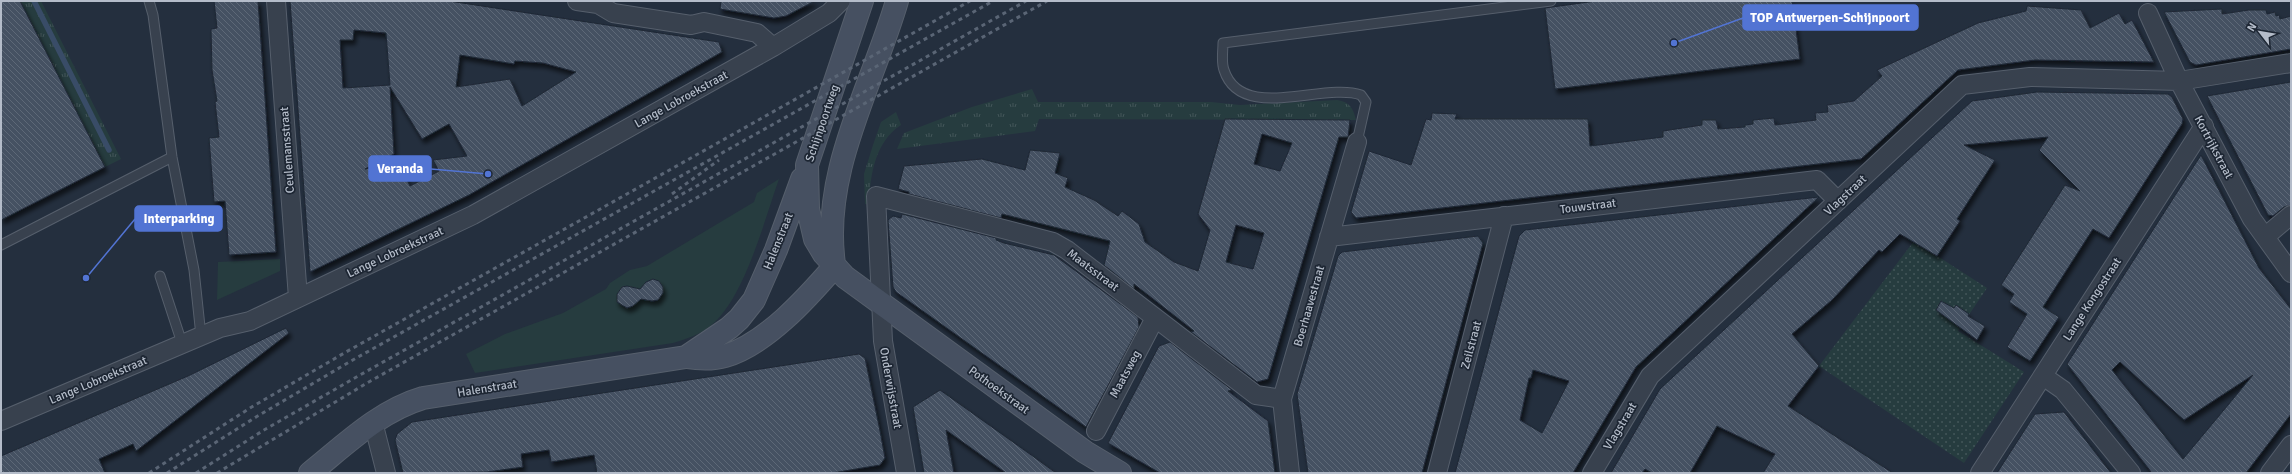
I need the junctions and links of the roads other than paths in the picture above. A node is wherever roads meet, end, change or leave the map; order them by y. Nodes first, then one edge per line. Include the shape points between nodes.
1 (149, 1) edge
2 (276, 1) edge
3 (577, 1) edge
4 (841, 1) edge
5 (862, 1) edge
6 (897, 1) edge
7 (1551, 1) edge
8 (2147, 7) edge
9 (773, 47) junction
10 (2291, 63) edge
11 (2179, 81) junction
12 (2204, 126) junction
13 (1357, 142) joint
14 (172, 157) junction
15 (807, 165) junction
16 (1838, 201) junction
17 (2291, 215) edge
18 (1504, 216) junction
19 (1329, 236) junction
20 (2266, 236) junction
21 (1, 245) edge
22 (834, 267) junction
23 (2291, 274) edge
24 (160, 276) dead end
25 (298, 298) junction
26 (881, 303) junction
27 (1155, 318) junction
28 (201, 336) junction
29 (181, 340) dead end
30 (686, 357) junction
31 (2043, 376) junction
32 (1282, 399) junction
33 (1, 421) edge
34 (373, 422) junction
35 (1096, 431) dead end
36 (2291, 446) edge
37 (1113, 471) edge
38 (310, 473) edge
39 (386, 473) edge
40 (904, 473) edge
41 (1290, 473) edge
42 (1437, 473) edge
43 (1592, 473) edge
44 (1980, 473) edge
45 (2131, 473) edge
46 (2270, 473) edge

1 - 14 lane
2 - 25 street, Ceulemansstraat
3 - 9 street via 598,4 613,13 691,25 704,22 757,33
4 - 9 street via 830,13
5 - 15 street, Schijnpoortweg
6 - 22 street via 847,145 835,189 831,231
7 - 13 lane via 1222,43 1224,70 1230,81 1240,91 1253,97 1267,99 1342,92 1361,95 1366,102
8 - 11 street, Kortrijkstraat
9 - 25 street, Lange Lobroekstraat via 473,216
10 - 11 street, Vlagstraat
11 - 12 street, Kortrijkstraat
11 - 16 street, Vlagstraat via 2030,77 1962,85
12 - 20 street, Kortrijkstraat via 2252,219
12 - 31 street, Lange Kongostraat
13 - 19 street, Boerhaavestraat
14 - 21 lane
14 - 28 lane via 194,270
15 - 22 street, Schijnpoortweg via 806,193 812,228 824,254
15 - 30 street, Halenstraat via 776,250 754,300 739,319 725,331
16 - 18 street, Touwstraat via 1817,180
16 - 43 street, Vlagstraat via 1650,376
17 - 20 street
18 - 19 street, Touwstraat
18 - 42 street, Zeilstraat
19 - 32 street, Boerhaavestraat
20 - 23 street, Kortrijkstraat
22 - 26 street, Schijnpoortweg
22 - 30 street, Halenstraat via 797,306 749,346 714,359
24 - 29 lane
25 - 28 street, Lange Lobroekstraat via 250,321 220,328
26 - 27 street, Maatsstraat via 876,196 1053,242
26 - 37 street, Pothoekstraat
26 - 40 street, Onderwijsstraat via 883,341
27 - 32 street, Maatsstraat via 1256,394
27 - 35 street, Maatsweg
28 - 33 street, Lange Lobroekstraat
30 - 34 street, Halenstraat via 423,398 397,407
31 - 44 street, Lange Kongostraat
31 - 45 street via 2063,390
32 - 41 street, Boerhaavestraat
34 - 38 street, Halenstraat
34 - 39 street
36 - 46 street

